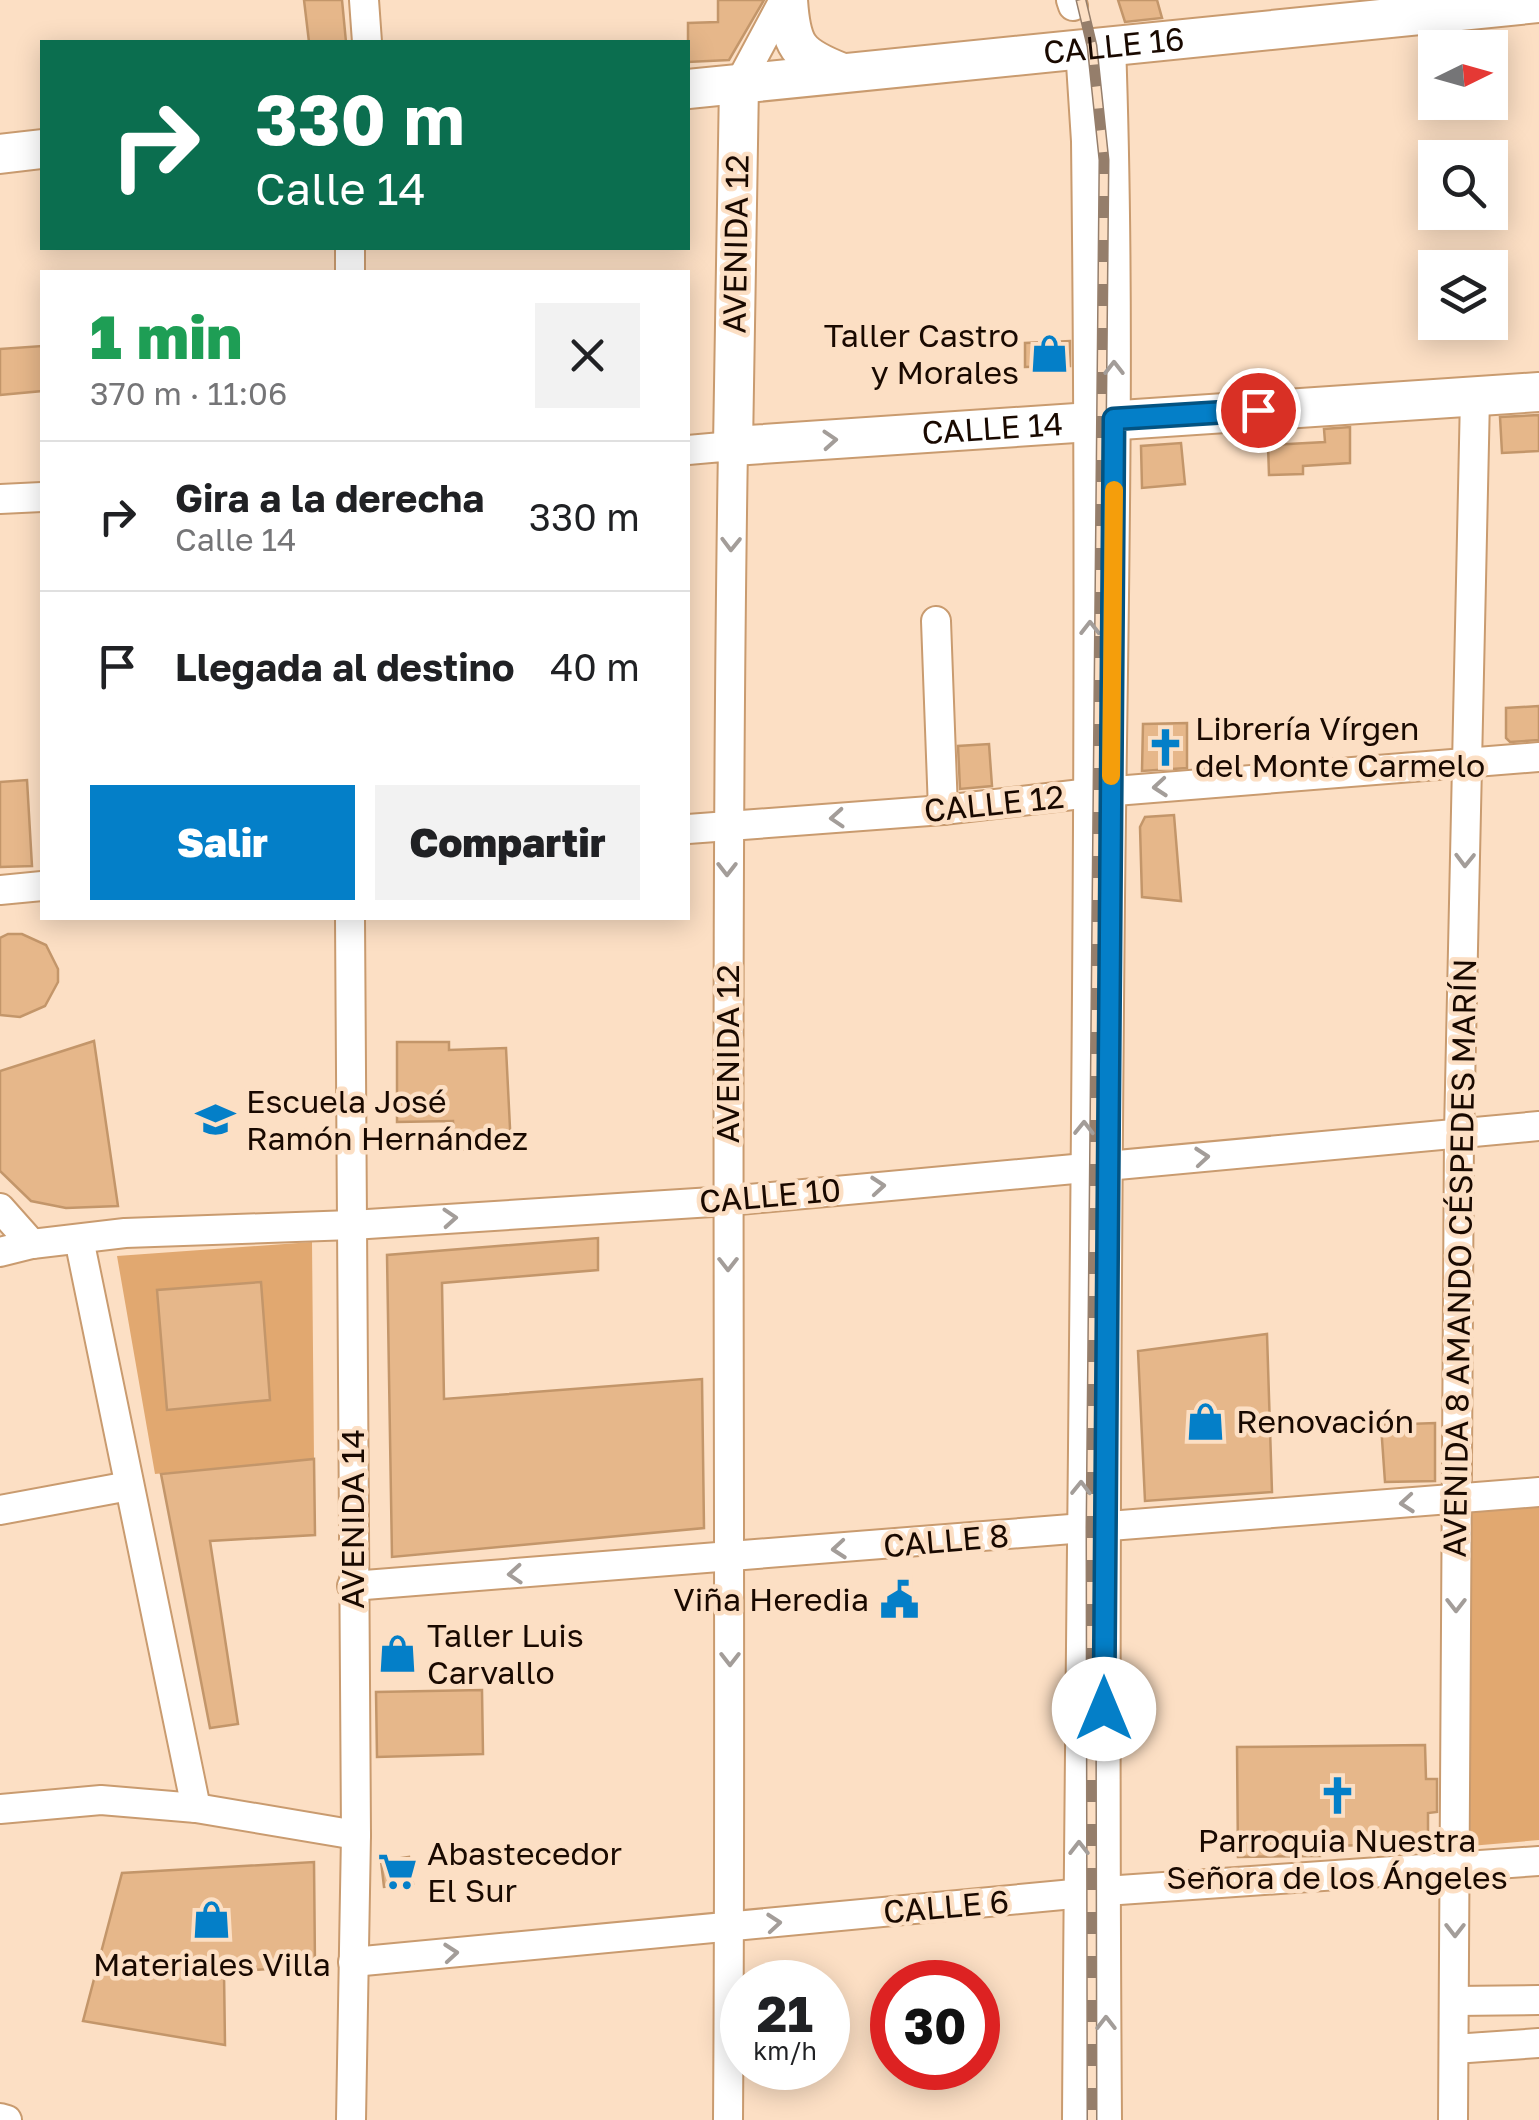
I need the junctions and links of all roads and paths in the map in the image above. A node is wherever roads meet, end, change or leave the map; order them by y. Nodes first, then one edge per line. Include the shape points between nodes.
1 (364, 0) edge
2 (786, 0) edge
3 (1539, 3) edge
4 (1288, 14) edge
5 (366, 40) edge
6 (1095, 46) junction
7 (840, 72) junction
8 (739, 84) junction
9 (690, 89) edge
10 (40, 150) edge
11 (0, 154) edge
12 (1539, 392) edge
13 (1475, 397) junction
14 (1102, 421) junction
15 (733, 446) junction
16 (690, 450) edge
17 (40, 496) edge
18 (0, 499) edge
19 (936, 621) dead end
20 (1539, 757) edge
21 (1467, 762) junction
22 (1100, 792) junction
23 (944, 810) junction
24 (727, 826) junction
25 (690, 829) edge
26 (40, 886) edge
27 (0, 890) edge
28 (350, 920) edge
29 (1539, 1126) edge
30 (1459, 1133) junction
31 (1096, 1166) junction
32 (728, 1200) junction
33 (0, 1208) edge
34 (352, 1225) junction
35 (80, 1238) junction
36 (32, 1244) junction
37 (0, 1252) edge
38 (129, 1486) junction
39 (1539, 1492) edge
40 (1457, 1499) junction
41 (0, 1510) edge
42 (1092, 1529) junction
43 (730, 1558) junction
44 (352, 1586) junction
45 (196, 1808) junction
46 (0, 1809) edge
47 (356, 1835) junction
48 (1539, 1862) edge
49 (1455, 1868) junction
50 (1092, 1893) junction
51 (729, 1927) junction
52 (354, 1962) junction
53 (1539, 2000) edge
54 (1454, 2002) junction
55 (1539, 2043) edge
56 (1454, 2049) junction
57 (351, 2120) edge
58 (728, 2120) edge
59 (1077, 2120) edge
60 (1106, 2120) edge
61 (1454, 2120) edge

1 - 5 street
2 - 7 main road via 801,52
2 - 8 street, AVENIDA 12
3 - 4 main road, CALLE 16
4 - 6 main road, CALLE 16
6 - 7 main road, CALLE 16
14 -> 6 street via 1086,141
7 - 8 main road, CALLE 16
8 - 9 main road, CALLE 16
8 - 15 main road, AVENIDA 12
10 - 11 main road
12 - 13 main road, CALLE 14
13 - 14 main road, CALLE 14
13 - 21 street, AVENIDA 8 AMANDO CÉSPEDES MARÍN
15 -> 14 main road, CALLE 14
22 -> 14 street
15 - 16 street, CALLE 14
15 -> 24 street, AVENIDA 12
17 - 18 street
19 - 23 street
20 - 21 street, CALLE 12
21 -> 22 street, CALLE 12
21 -> 30 street, AVENIDA 8 AMANDO CÉSPEDES MARÍN
22 - 23 street, CALLE 12
31 -> 22 street
23 -> 24 street, CALLE 12
24 - 25 street, CALLE 12
24 -> 32 street, AVENIDA 12
26 - 27 street
28 - 34 street, AVENIDA 14
29 - 30 street, CALLE 10
31 -> 30 street, CALLE 10
30 - 40 street, AVENIDA 8 AMANDO CÉSPEDES MARÍN
32 -> 31 street, CALLE 10
42 -> 31 street
34 -> 32 street, CALLE 10
32 -> 43 street, AVENIDA 12
33 - 36 street
34 - 35 street, CALLE 10
34 - 44 street, AVENIDA 14
35 - 36 street, CALLE 10
35 - 38 street
36 - 37 street, CALLE 10
38 - 41 street
38 - 45 street
39 - 40 street, CALLE 8
40 -> 42 street, CALLE 8
40 -> 49 street, AVENIDA 8 AMANDO CÉSPEDES MARÍN
42 -> 43 street, CALLE 8
50 -> 42 street
43 -> 44 street, CALLE 8
43 -> 51 street, AVENIDA 12
44 - 47 street, AVENIDA 14
45 - 46 street via 101,1800
45 - 47 street
47 - 52 street, AVENIDA 14
48 - 49 street, CALLE 6
49 - 50 street, CALLE 6
49 -> 54 street, AVENIDA 8 AMANDO CÉSPEDES MARÍN
51 -> 50 street, CALLE 6
50 - 59 street
60 -> 50 street
52 -> 51 street, CALLE 6
51 - 58 street, AVENIDA 12
52 - 57 street, AVENIDA 14
53 - 54 street
54 - 56 street, AVENIDA 8 AMANDO CÉSPEDES MARÍN
55 - 56 street
56 - 61 street, AVENIDA 8 AMANDO CÉSPEDES MARÍN

